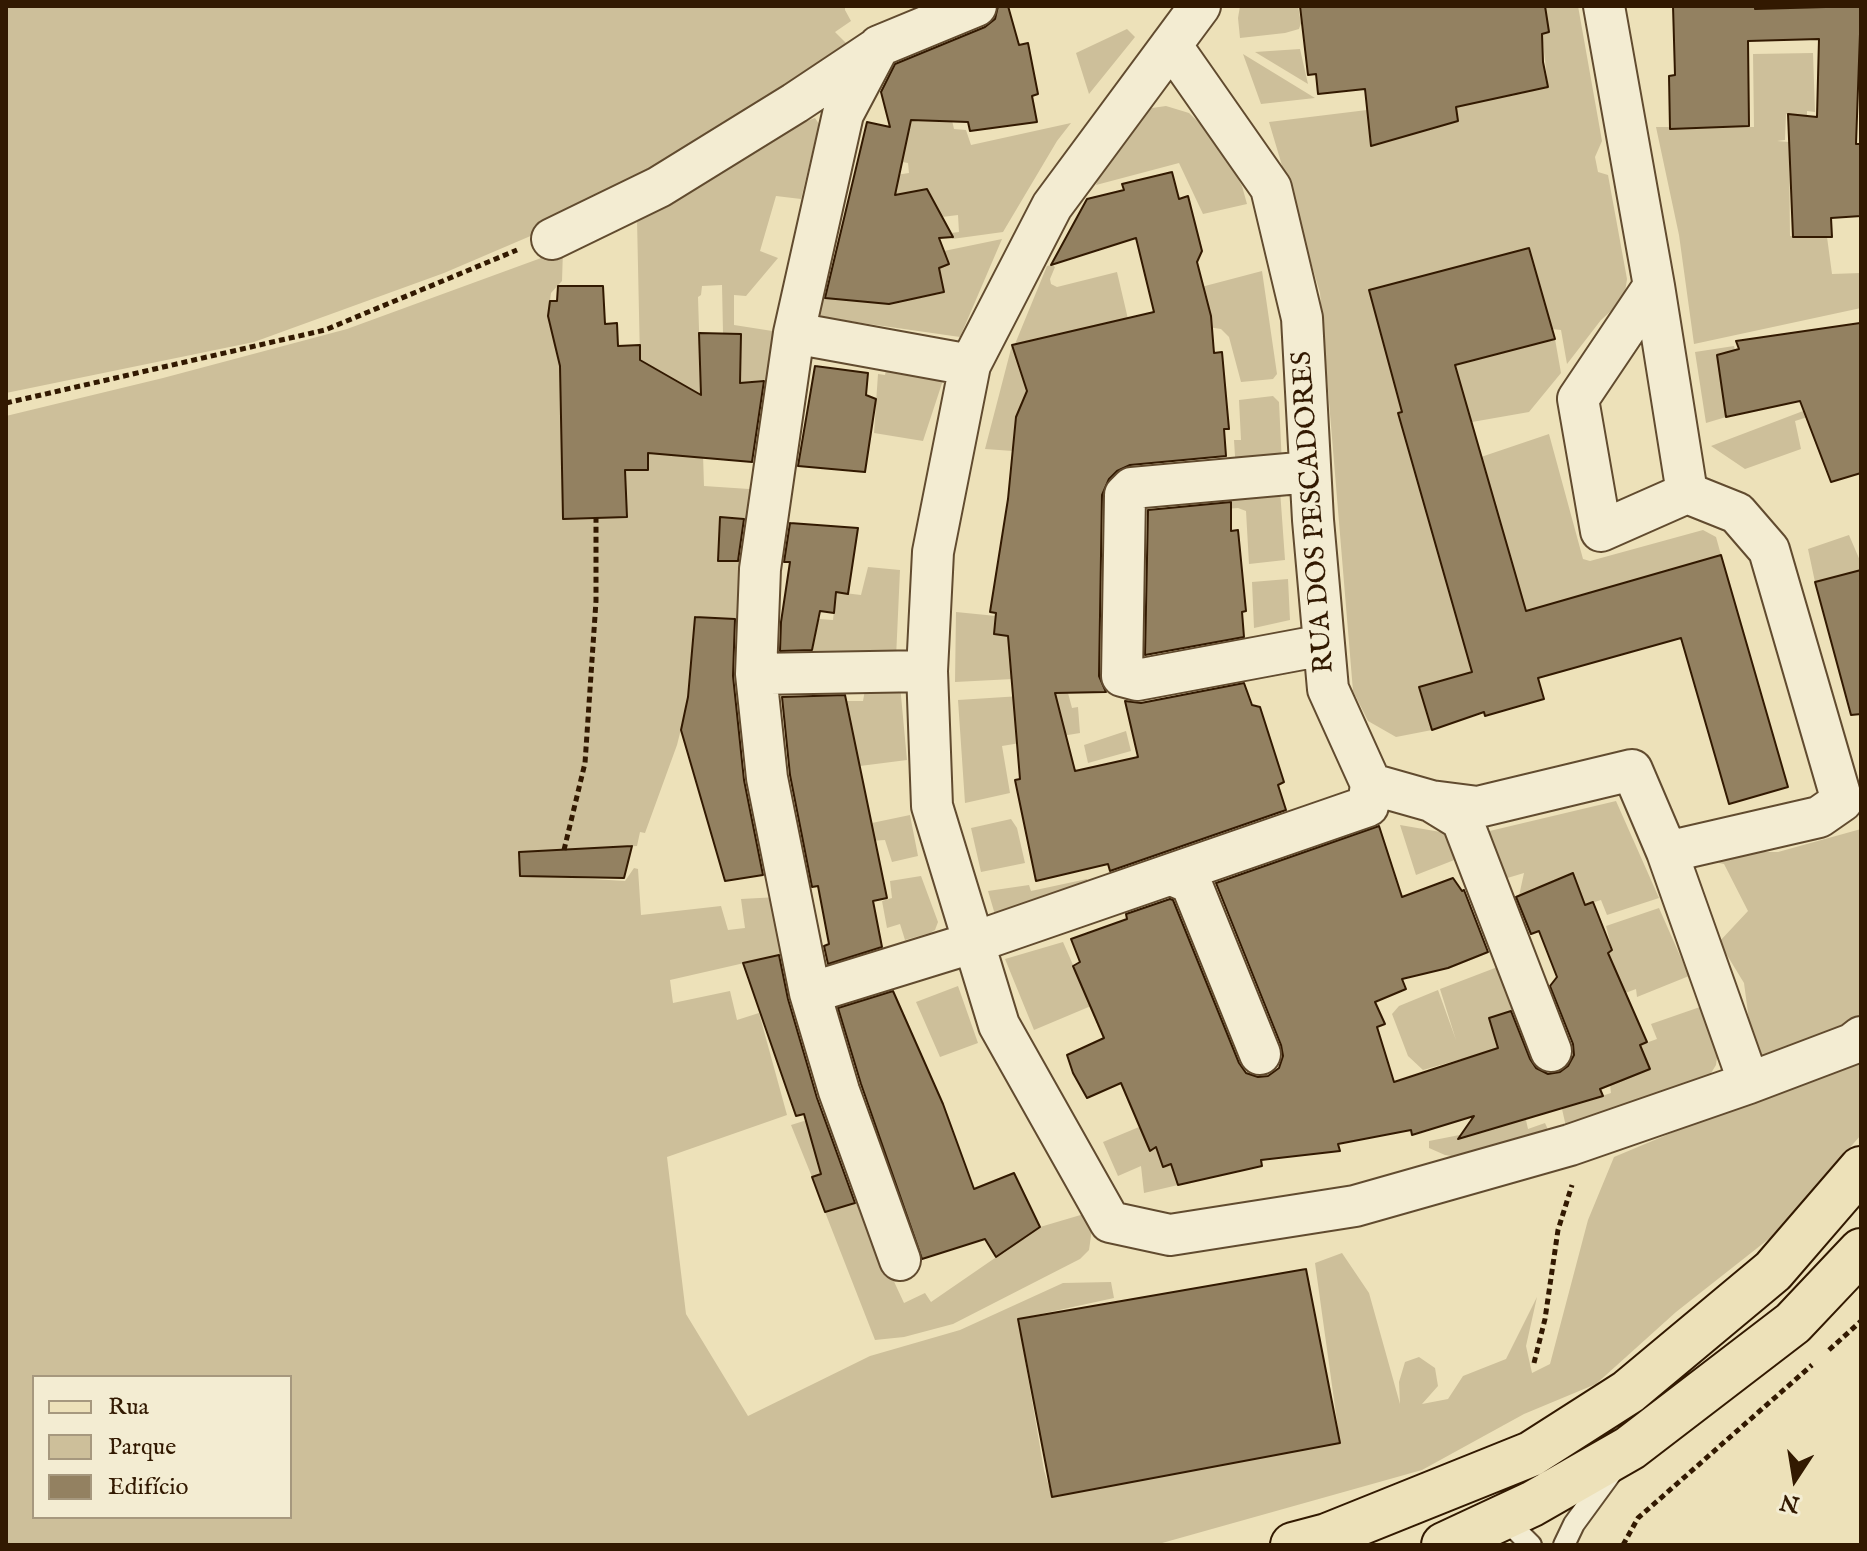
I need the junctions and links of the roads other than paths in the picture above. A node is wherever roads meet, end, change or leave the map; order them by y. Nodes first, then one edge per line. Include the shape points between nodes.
1 (976, 6) edge
2 (1200, 6) edge
3 (1604, 6) edge
4 (1171, 45) junction
5 (879, 46) junction
6 (552, 239) road end
7 (1654, 286) junction
8 (794, 333) junction
9 (970, 365) junction
10 (1310, 472) junction
11 (1687, 493) junction
12 (1324, 645) junction
13 (927, 671) junction
14 (756, 674) junction
15 (1371, 784) junction
16 (1431, 801) junction
17 (1667, 852) junction
18 (1172, 875) junction
19 (975, 942) junction
20 (810, 993) junction
21 (1861, 1037) edge
22 (1551, 1051) dead end
23 (1260, 1054) dead end
24 (1749, 1083) junction
25 (1861, 1169) edge
26 (1861, 1209) edge
27 (1861, 1251) edge
28 (900, 1260) dead end
29 (1630, 1448) junction
30 (1512, 1536) edge
31 (1293, 1545) edge
32 (1365, 1545) edge
33 (1444, 1545) edge
34 (1564, 1545) edge

1 - 5 street
2 - 4 street
3 - 7 street
4 - 9 street via 1052,206
4 - 10 street, RUA DOS PESCADORES via 1271,188 1302,318
5 - 6 street via 659,187
5 - 8 street via 843,114
7 - 11 street
7 - 11 street via 1578,399 1601,531
8 - 9 street
8 - 14 street via 760,569
9 - 13 street via 933,552
10 - 12 street, RUA DOS PESCADORES
10 - 12 street via 1132,488 1125,495 1122,676 1137,680
11 - 17 street via 1737,513 1769,550 1842,801 1819,817
12 - 15 street, RUA DOS PESCADORES via 1328,689
13 - 14 street
13 - 19 street via 932,806
14 - 20 street via 767,778
15 - 16 street
15 - 18 street via 1368,806
16 - 17 street via 1478,807 1632,770
16 - 22 street via 1462,820
17 - 24 street
18 - 19 street
18 - 23 street via 1191,883
19 - 20 street
19 - 24 street via 999,1025 1110,1222 1170,1235 1355,1206 1570,1145
20 - 28 street
21 - 24 street
25 - 31 main road via 1773,1271 1628,1392 1531,1454
26 - 30 main road via 1783,1289 1695,1367 1629,1417 1515,1487 1506,1500
27 - 29 main road via 1793,1323
29 - 30 main road via 1532,1504
29 - 34 lane
30 - 32 main road via 1480,1509 1458,1511
30 - 33 main road

